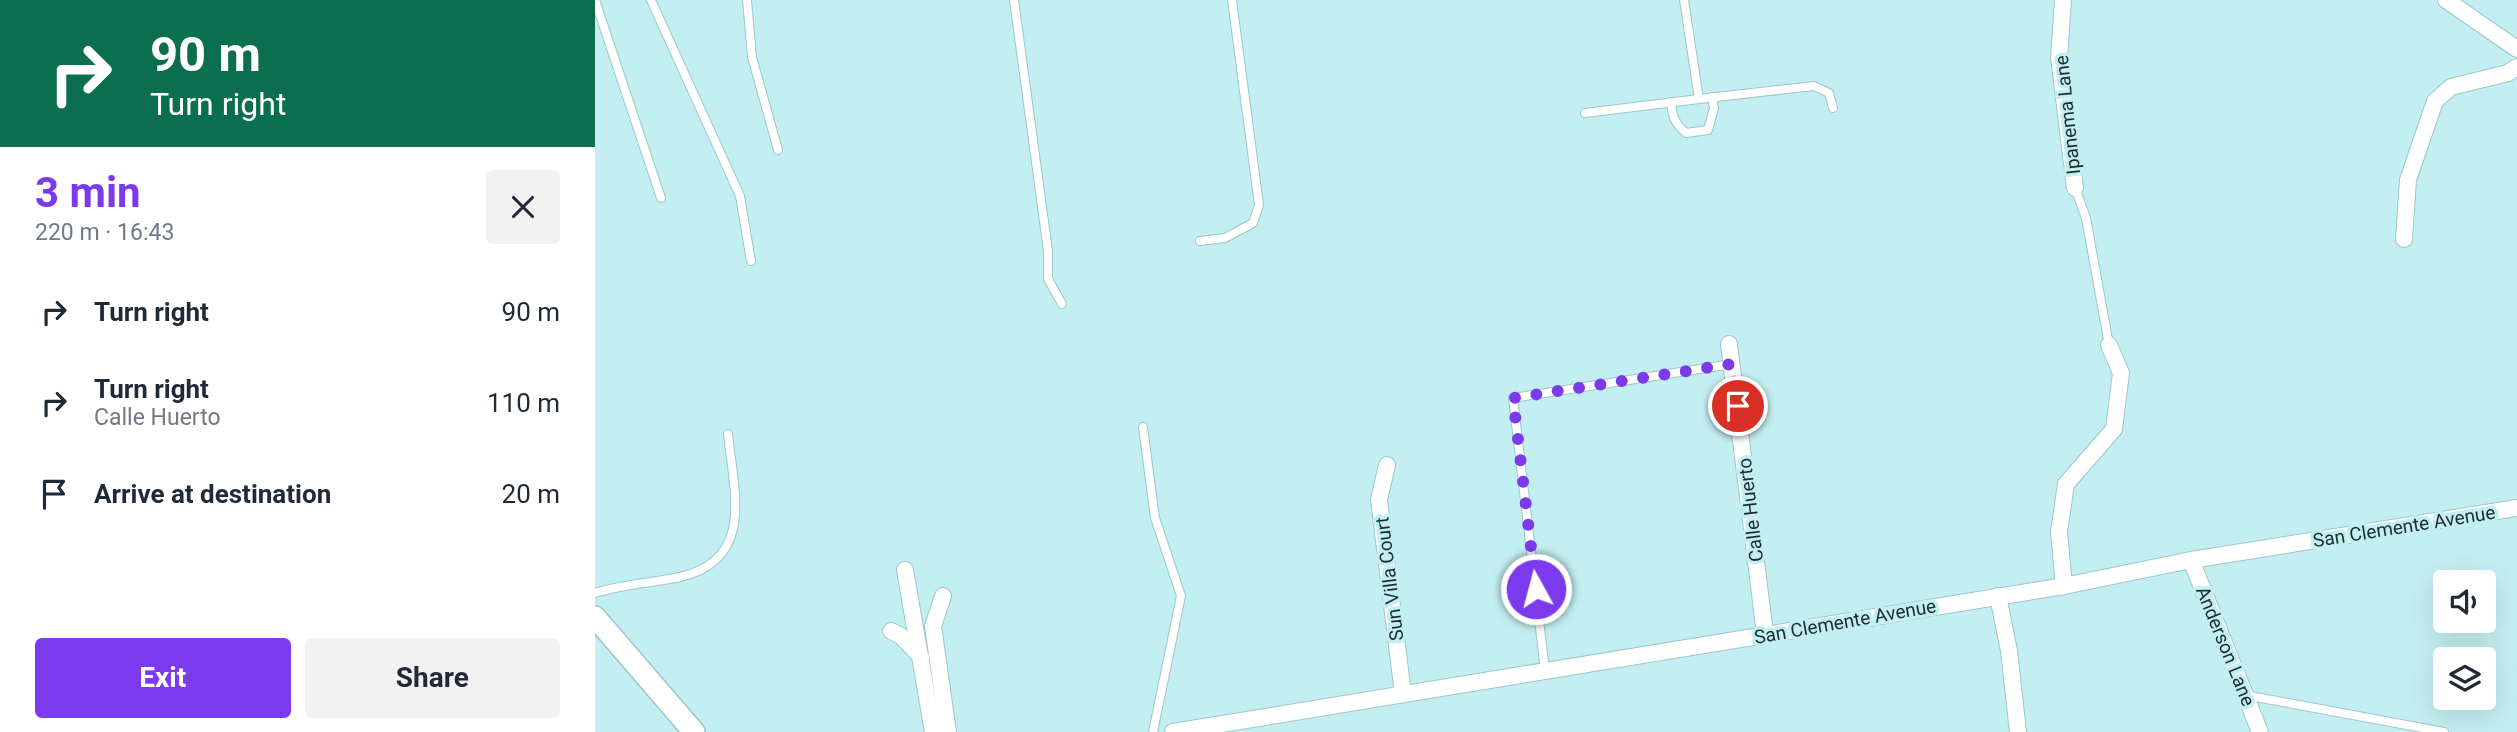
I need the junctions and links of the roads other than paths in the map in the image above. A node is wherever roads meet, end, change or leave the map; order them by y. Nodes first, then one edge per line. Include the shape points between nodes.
1 (595, 0) edge
2 (651, 0) edge
3 (747, 0) edge
4 (1014, 0) edge
5 (1232, 0) edge
6 (1684, 0) edge
7 (2063, 0) edge
8 (2446, 0) edge
9 (2517, 50) edge
10 (2517, 67) edge
11 (1711, 97) junction
12 (1699, 99) junction
13 (1671, 102) junction
14 (1833, 108) dead end
15 (1585, 113) dead end
16 (778, 150) dead end
17 (2075, 188) joint
18 (661, 198) dead end
19 (2404, 239) dead end
20 (1200, 241) dead end
21 (751, 261) dead end
22 (1062, 304) dead end
23 (1728, 344) dead end
24 (2109, 345) joint
25 (1732, 364) junction
26 (1143, 427) dead end
27 (727, 434) dead end
28 (1387, 465) dead end
29 (2517, 508) edge
30 (2191, 560) junction
31 (905, 570) dead end
32 (2064, 586) junction
33 (595, 593) edge
34 (943, 596) dead end
35 (1998, 596) junction
36 (595, 617) edge
37 (891, 631) dead end
38 (1765, 635) junction
39 (921, 657) junction
40 (1545, 671) junction
41 (1403, 694) junction
42 (2245, 695) junction
43 (1191, 730) edge
44 (694, 732) edge
45 (933, 732) edge
46 (948, 732) edge
47 (1153, 732) edge
48 (1173, 732) edge
49 (2018, 732) edge
50 (2260, 732) edge
51 (2444, 732) edge

1 - 18 lane
2 - 21 lane via 740,196
3 - 16 lane via 752,57
4 - 22 lane via 1048,279
5 - 20 lane via 1259,205 1253,223 1225,238
6 - 12 lane
7 - 17 street, Ipanema Lane via 2059,57
8 - 9 street
10 - 19 street via 2451,87 2435,101 2408,180
11 - 12 lane
11 - 13 lane via 1714,108 1709,130 1703,131 1686,133 1680,128
11 - 14 lane via 1814,86 1829,93
12 - 13 lane
13 - 15 lane
17 - 24 lane
23 - 25 street, Calle Huerto
24 - 32 street via 2121,373 2114,429 2066,484 2059,532
25 - 38 street, Calle Huerto
25 - 40 lane via 1513,398
26 - 47 lane via 1155,518 1181,596
27 - 33 lane via 736,505 733,538 722,558 682,576
28 - 41 street, Sun Villa Court via 1379,500
29 - 30 street, San Clemente Avenue
30 - 32 street, San Clemente Avenue
30 - 42 street, Anderson Lane
31 - 39 street
32 - 35 street, San Clemente Avenue
34 - 46 street via 933,626
35 - 38 street, San Clemente Avenue
35 - 49 street
36 - 44 main road
37 - 39 street
38 - 40 street, San Clemente Avenue
39 - 45 street
40 - 41 street, San Clemente Avenue
41 - 43 street, San Clemente Avenue
42 - 50 street, Anderson Lane
42 - 51 lane
43 - 48 street, San Clemente Avenue

